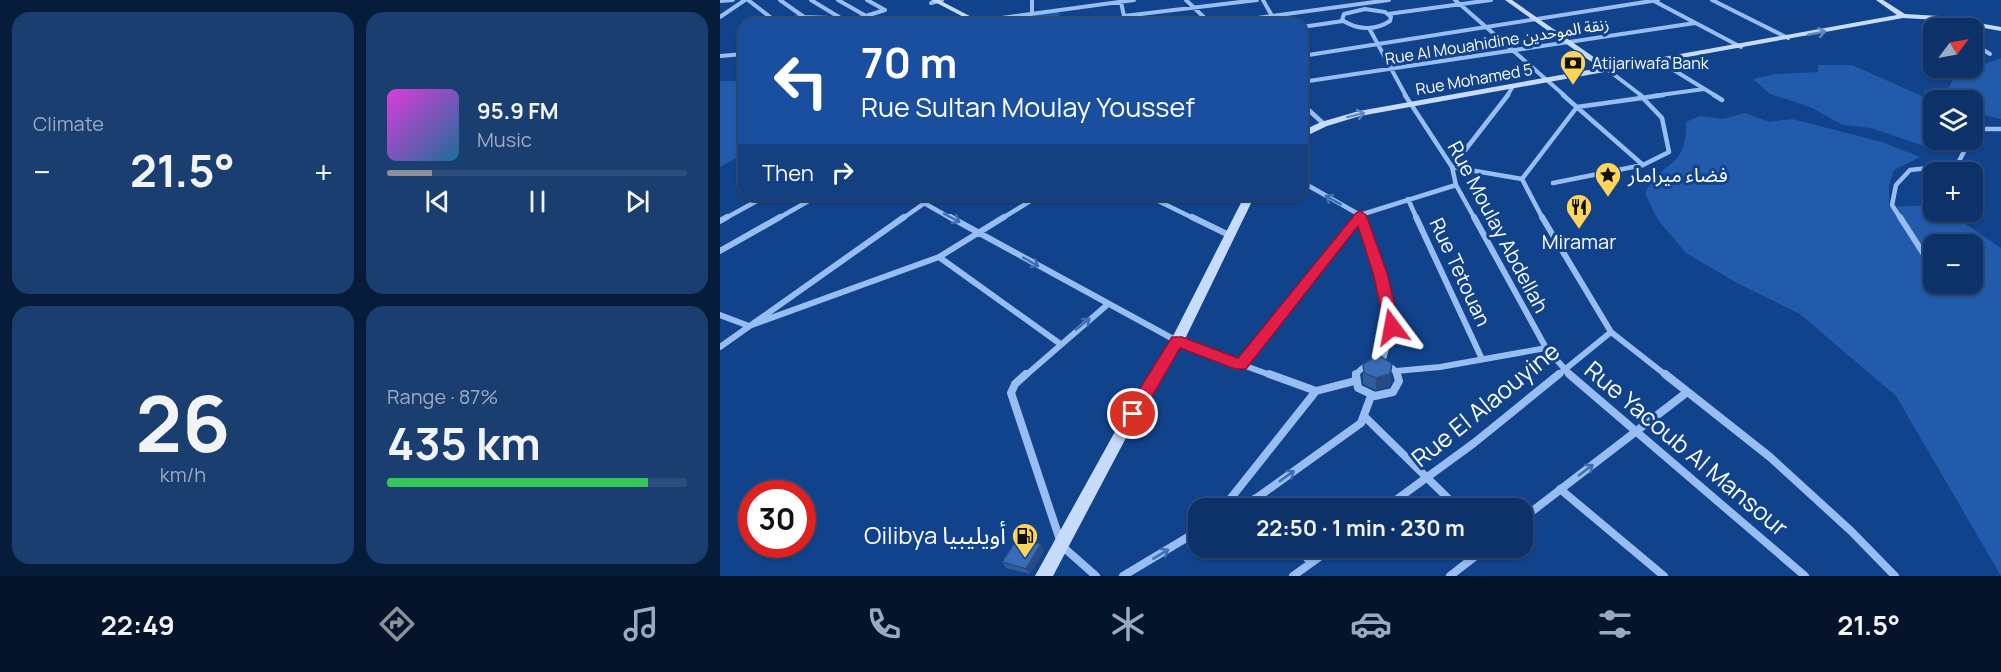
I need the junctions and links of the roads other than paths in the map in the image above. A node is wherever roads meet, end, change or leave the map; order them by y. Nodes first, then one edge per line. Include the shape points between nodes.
1 (733, 0) edge
2 (746, 0) edge
3 (780, 0) edge
4 (812, 0) edge
5 (837, 0) edge
6 (867, 0) edge
7 (1032, 0) edge
8 (1134, 0) edge
9 (1186, 0) edge
10 (1257, 0) edge
11 (1263, 0) edge
12 (1351, 0) edge
13 (1389, 0) edge
14 (1455, 0) edge
15 (1491, 0) edge
16 (1508, 0) edge
17 (1655, 0) edge
18 (1712, 0) edge
19 (1879, 0) edge
20 (720, 1) edge
21 (934, 1) edge
22 (1120, 2) junction
23 (1460, 4) junction
24 (1354, 5) junction
25 (1194, 8) junction
26 (1357, 10) junction
27 (1032, 12) junction
28 (1389, 14) junction
29 (866, 16) junction
30 (1272, 16) junction
31 (1903, 16) junction
32 (720, 17) edge
33 (804, 17) junction
34 (840, 17) junction
35 (771, 18) edge
36 (794, 18) edge
37 (848, 18) edge
38 (859, 18) edge
39 (963, 18) edge
40 (995, 18) edge
41 (1205, 18) edge
42 (1257, 18) edge
43 (1939, 18) edge
44 (1536, 20) junction
45 (1343, 21) junction
46 (1695, 23) junction
47 (1308, 26) edge
48 (1983, 26) edge
49 (1369, 28) junction
50 (1486, 28) junction
51 (2001, 29) edge
52 (1788, 38) junction
53 (1567, 42) junction
54 (1378, 44) junction
55 (1741, 47) junction
56 (1512, 50) junction
57 (1983, 50) edge
58 (738, 54) edge
59 (1990, 54) dead end
60 (1308, 55) edge
61 (720, 56) edge
62 (1659, 61) junction
63 (1391, 69) junction
64 (1608, 70) junction
65 (1308, 81) edge
66 (1548, 81) junction
67 (1512, 88) junction
68 (1704, 89) junction
69 (1643, 97) junction
70 (1722, 100) dead end
71 (1410, 105) junction
72 (1577, 107) junction
73 (1308, 110) edge
74 (1323, 124) junction
75 (1983, 129) edge
76 (2001, 129) edge
77 (1308, 132) edge
78 (1965, 150) edge
79 (1644, 165) junction
80 (1452, 166) junction
81 (1522, 179) junction
82 (1553, 183) dead end
83 (1308, 185) edge
84 (1456, 185) junction
85 (1408, 199) junction
86 (757, 201) edge
87 (808, 201) edge
88 (927, 201) edge
89 (1030, 201) edge
90 (1158, 201) edge
91 (1247, 201) edge
92 (924, 203) junction
93 (1360, 215) junction
94 (720, 221) edge
95 (980, 232) junction
96 (1231, 236) junction
97 (720, 251) edge
98 (1923, 253) edge
99 (939, 257) junction
100 (1107, 305) junction
101 (720, 315) edge
102 (749, 326) junction
103 (1611, 332) junction
104 (1177, 341) junction
105 (1059, 344) junction
106 (720, 346) edge
107 (1546, 348) junction
108 (1482, 360) junction
109 (1382, 363) junction
110 (1241, 365) junction
111 (1563, 369) junction
112 (1396, 371) junction
113 (1355, 381) junction
114 (1316, 391) junction
115 (1686, 393) junction
116 (1371, 396) junction
117 (1365, 417) junction
118 (1635, 432) junction
119 (1427, 478) junction
120 (1560, 489) junction
121 (1258, 497) edge
122 (1231, 498) edge
123 (1399, 498) edge
124 (1448, 498) edge
125 (1533, 510) edge
126 (1188, 537) edge
127 (1062, 546) junction
128 (1307, 558) edge
129 (1318, 558) edge
130 (1473, 558) edge
131 (1311, 563) junction
132 (1662, 575) edge
133 (1044, 576) edge
134 (1096, 576) edge
135 (1123, 576) edge
136 (1293, 576) edge
137 (1450, 576) edge
138 (1805, 576) edge
139 (1894, 576) edge

1 - 20 street
2 - 32 street
2 - 35 street
3 - 33 street
4 - 34 street
5 - 29 street
6 - 29 street via 885,10
7 - 27 street
8 - 22 street
9 - 25 street
10 - 25 street
11 - 30 street
12 - 24 street
13 - 24 street
14 - 23 street
15 - 23 street
16 - 44 street
17 - 44 street
17 - 46 street
18 - 52 street
19 - 31 street
21 - 39 street
22 - 25 street via 1124,16
22 - 27 street
23 - 28 street
23 - 50 street
24 - 26 street
24 - 30 street
25 - 41 street
26 - 28 street
26 - 45 street via 1344,14
27 - 40 street
28 - 49 street via 1386,24
29 - 38 street
30 - 42 street
31 - 43 street, Rue Mohamed 5
52 -> 31 street, Rue Mohamed 5
33 - 34 street
33 - 36 street
34 - 37 street
44 - 50 street
44 - 53 street
45 - 47 street
45 - 49 street
46 - 53 street, Rue Al Mouahidine زنقة الموحدين
46 - 55 street
48 - 51 street, Rue Mohamed 5
49 - 54 street, Rue Moulay Abdellah
50 - 54 street
50 - 56 street
52 - 55 street, Rue Mohamed 5
53 - 56 street, Rue Al Mouahidine زنقة الموحدين
53 - 64 street
54 - 60 street
54 - 63 street, Rue Moulay Abdellah
55 - 62 street, Rue Mohamed 5
56 - 63 street, Rue Al Mouahidine زنقة الموحدين
56 - 66 street
57 - 59 street
58 - 61 street
62 - 64 street, Rue Mohamed 5
62 - 68 street
63 - 65 street, Rue Al Mouahidine زنقة الموحدين
63 - 71 street, Rue Moulay Abdellah
64 - 66 street, Rue Mohamed 5
64 - 69 street
66 - 67 street, Rue Mohamed 5
66 - 72 street
67 - 71 street, Rue Mohamed 5
67 - 80 street
68 - 69 street
68 - 70 street
69 - 72 street
69 - 79 street via 1662,118 1669,152
74 -> 71 street, Rue Mohamed 5
71 - 80 street, Rue Moulay Abdellah
72 - 79 street
72 - 81 street
73 - 74 street
74 - 77 street, Rue Mohamed 5
75 - 76 street
78 - 98 street via 1957,165 1910,170 1896,185 1892,205
79 - 82 street
80 - 81 street
80 - 84 street, Rue Moulay Abdellah
81 - 103 street
93 -> 83 street
84 - 85 street
84 - 107 street, Rue Moulay Abdellah
85 - 93 street
85 - 108 street, Rue Tetouan
86 - 94 street
87 - 97 street
88 - 92 street
89 - 95 street
90 - 96 street
91 - 96 street
92 -> 95 street
92 - 102 street
93 - 109 street via 1380,273 1392,327
93 - 110 street
95 - 99 street
95 -> 100 street
96 - 104 street
99 - 102 street
99 - 105 street
100 - 104 street
105 -> 100 street
101 - 102 street
102 - 106 street
103 - 111 street, Rue El Alaouyine
103 - 115 street
104 - 110 street
104 - 127 street via 1122,432
105 - 127 street via 1015,384 1011,393
107 - 108 street
107 - 111 street, Rue Yacoub Al Mansour
108 - 112 street
109 - 112 street
109 - 113 street via 1361,367
110 - 114 street
111 - 118 street, Rue Yacoub Al Mansour
111 - 119 street, Rue El Alaouyine
112 - 116 street via 1399,381 1393,392
113 - 114 street
113 - 116 street via 1358,388
114 - 122 street
115 - 118 street
115 - 139 street via 1770,457
116 - 117 street
117 - 119 street
121 -> 117 street
120 -> 118 street
118 - 138 street, Rue Yacoub Al Mansour
119 - 123 street, Rue El Alaouyine
119 - 124 street
120 - 125 street
120 - 132 street
135 -> 126 street
127 - 133 street
127 - 134 street
128 - 131 street
129 - 131 street
130 - 137 street
131 - 136 street

